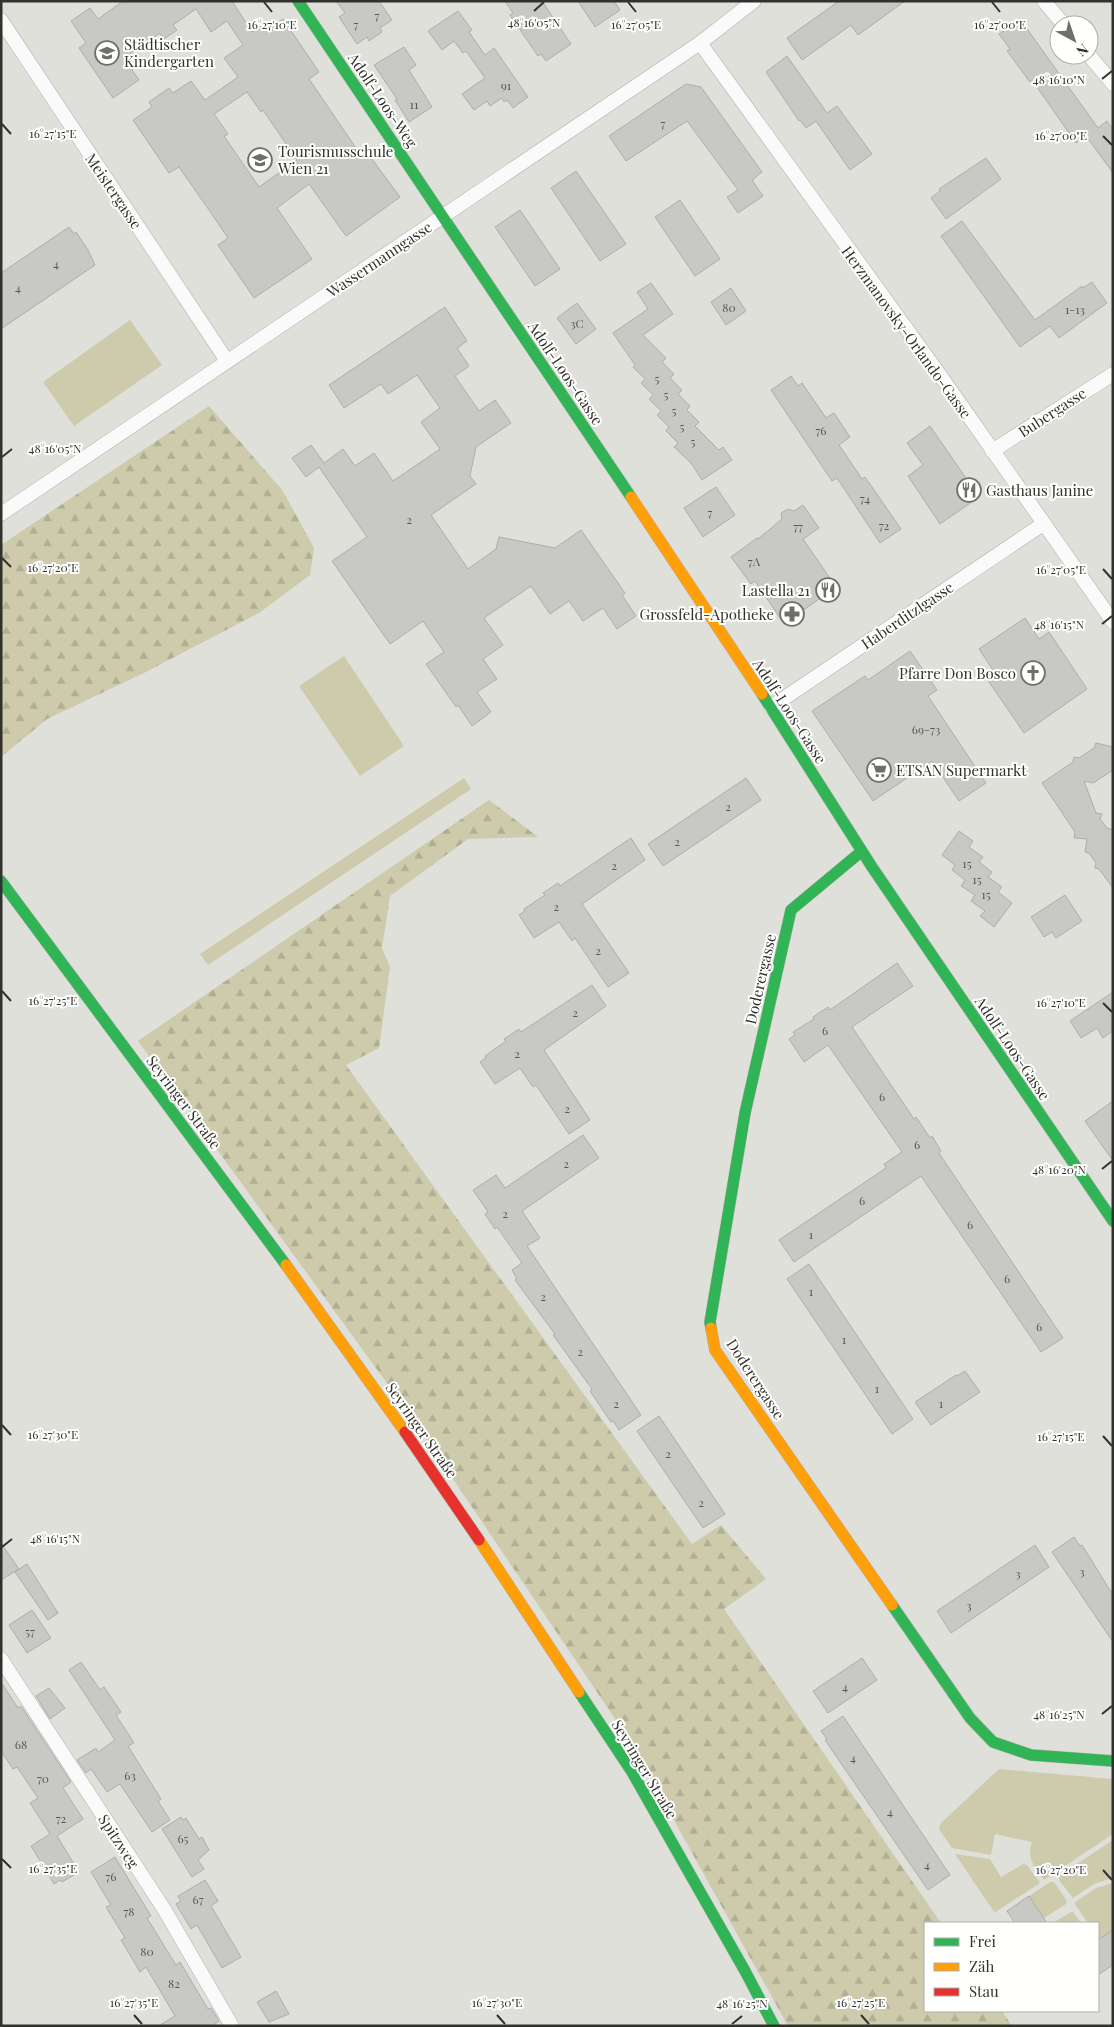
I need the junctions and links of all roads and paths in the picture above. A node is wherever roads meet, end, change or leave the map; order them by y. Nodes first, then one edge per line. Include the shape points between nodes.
1 (298, 1) edge
2 (754, 1) edge
3 (1044, 1) edge
4 (1056, 15) edge
5 (1, 20) edge
6 (700, 43) junction
7 (1097, 65) edge
8 (1113, 84) edge
9 (443, 216) junction
10 (227, 361) junction
11 (1113, 374) edge
12 (992, 451) junction
13 (1, 514) edge
14 (1043, 524) junction
15 (1113, 622) edge
16 (771, 708) junction
17 (862, 851) junction
18 (1, 881) edge
19 (1113, 1221) edge
20 (1, 1659) edge
21 (1113, 1761) edge
22 (232, 2026) edge
23 (774, 2026) edge

1 - 9 street, Adolf-Loos-Weg
2 - 6 street, Wassermanngasse
3 - 4 street
5 - 10 street, Meistergasse
6 - 9 street, Wassermanngasse
6 - 12 street, Herzmanovsky-Orlando-Gasse
7 - 8 street
9 - 10 street, Wassermanngasse
9 - 16 street, Adolf-Loos-Gasse
10 - 13 street, Wassermanngasse
11 - 12 street, Bubergasse
12 - 14 street, Herzmanovsky-Orlando-Gasse
14 - 15 street, Herzmanovsky-Orlando-Gasse
14 - 16 street, Haberditzlgasse
16 - 17 street, Adolf-Loos-Gasse
17 - 19 street, Adolf-Loos-Gasse
17 - 21 street, Doderergasse via 791,910 745,1113 710,1322 715,1350 970,1718 987,1736 993,1742 1032,1755
18 - 23 street, Seyringer Straße via 240,1201 440,1481 632,1772
20 - 22 street, Spitzweg via 164,1909

